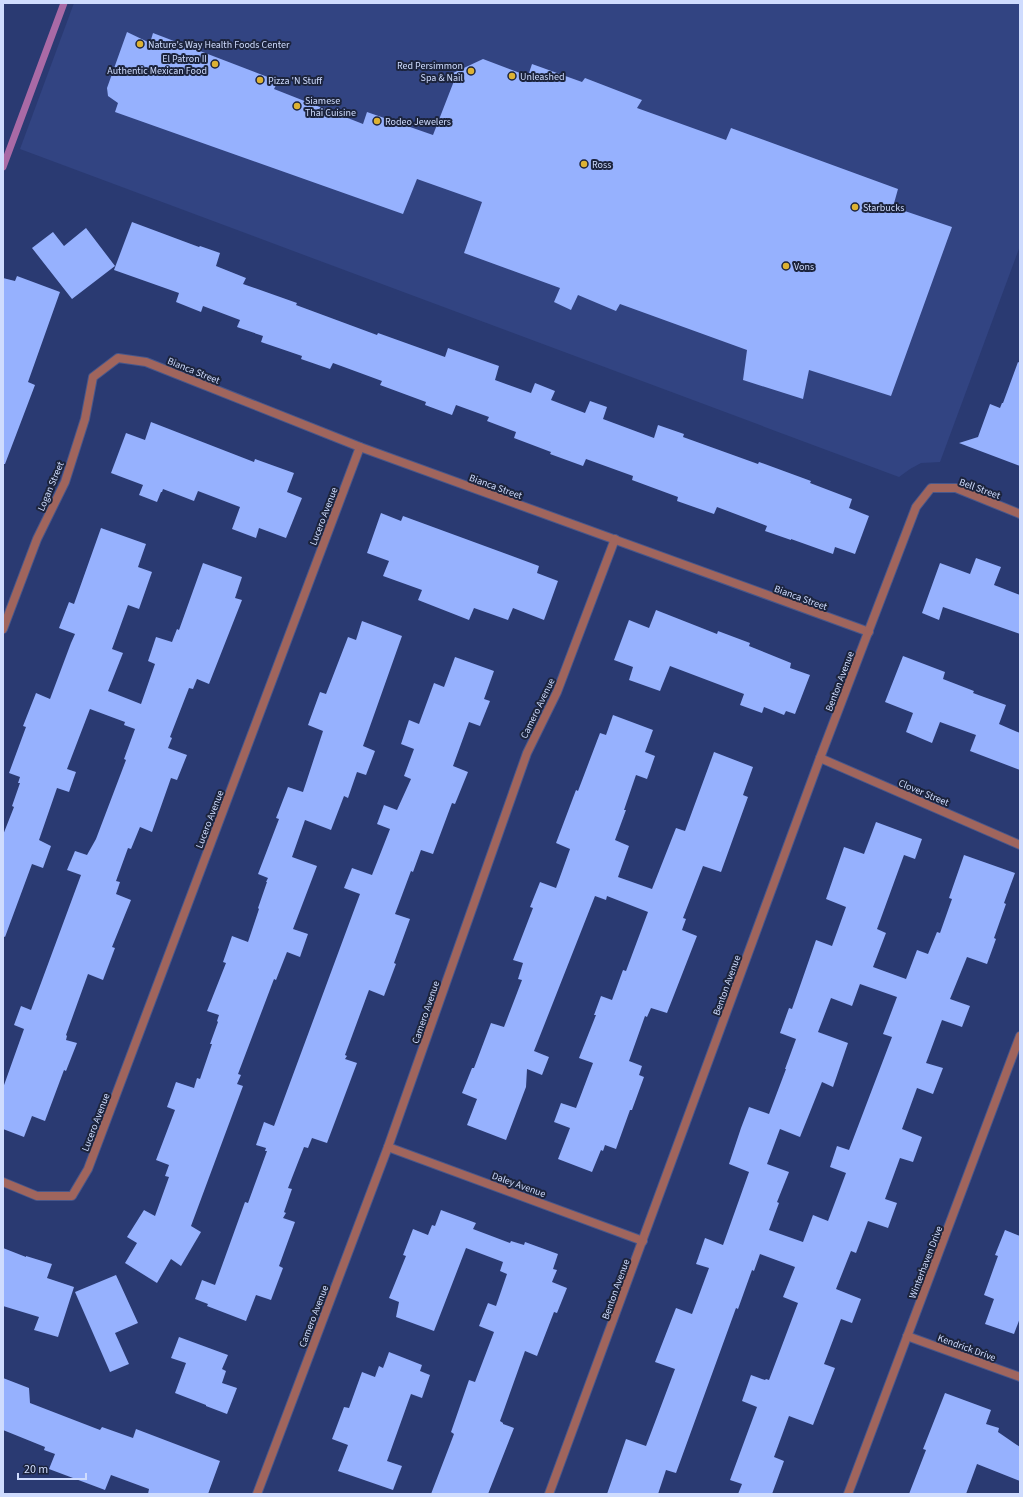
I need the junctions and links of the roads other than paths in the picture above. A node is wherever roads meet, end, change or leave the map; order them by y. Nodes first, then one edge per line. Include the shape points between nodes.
1 (118, 358) joint
2 (360, 447) junction
3 (931, 488) joint
4 (1020, 514) edge
5 (615, 539) junction
6 (3, 629) edge
7 (869, 632) junction
8 (820, 758) junction
9 (1020, 845) edge
10 (1020, 1036) edge
11 (388, 1147) junction
12 (3, 1182) edge
13 (643, 1241) junction
14 (908, 1336) junction
15 (1020, 1377) edge
16 (257, 1494) edge
17 (549, 1494) edge
18 (848, 1494) edge

1 - 2 street, Bianca Street via 146,362
1 - 6 street, Logan Street via 93,377 85,419 65,482 37,539
2 - 5 street, Bianca Street
2 - 12 street, Lucero Avenue via 88,1169 72,1196 37,1196
3 - 4 street, Bell Street via 956,488
3 - 7 street, Benton Avenue via 916,507
5 - 7 street, Bianca Street
5 - 11 street, Camero Avenue via 557,692 527,753
7 - 8 street, Benton Avenue
8 - 9 street, Clover Street
8 - 13 street, Benton Avenue
10 - 14 street, Winterhaven Drive
11 - 13 street, Daley Avenue
11 - 16 street, Camero Avenue
13 - 17 street, Benton Avenue
14 - 15 street, Kendrick Drive
14 - 18 street, Winterhaven Drive

